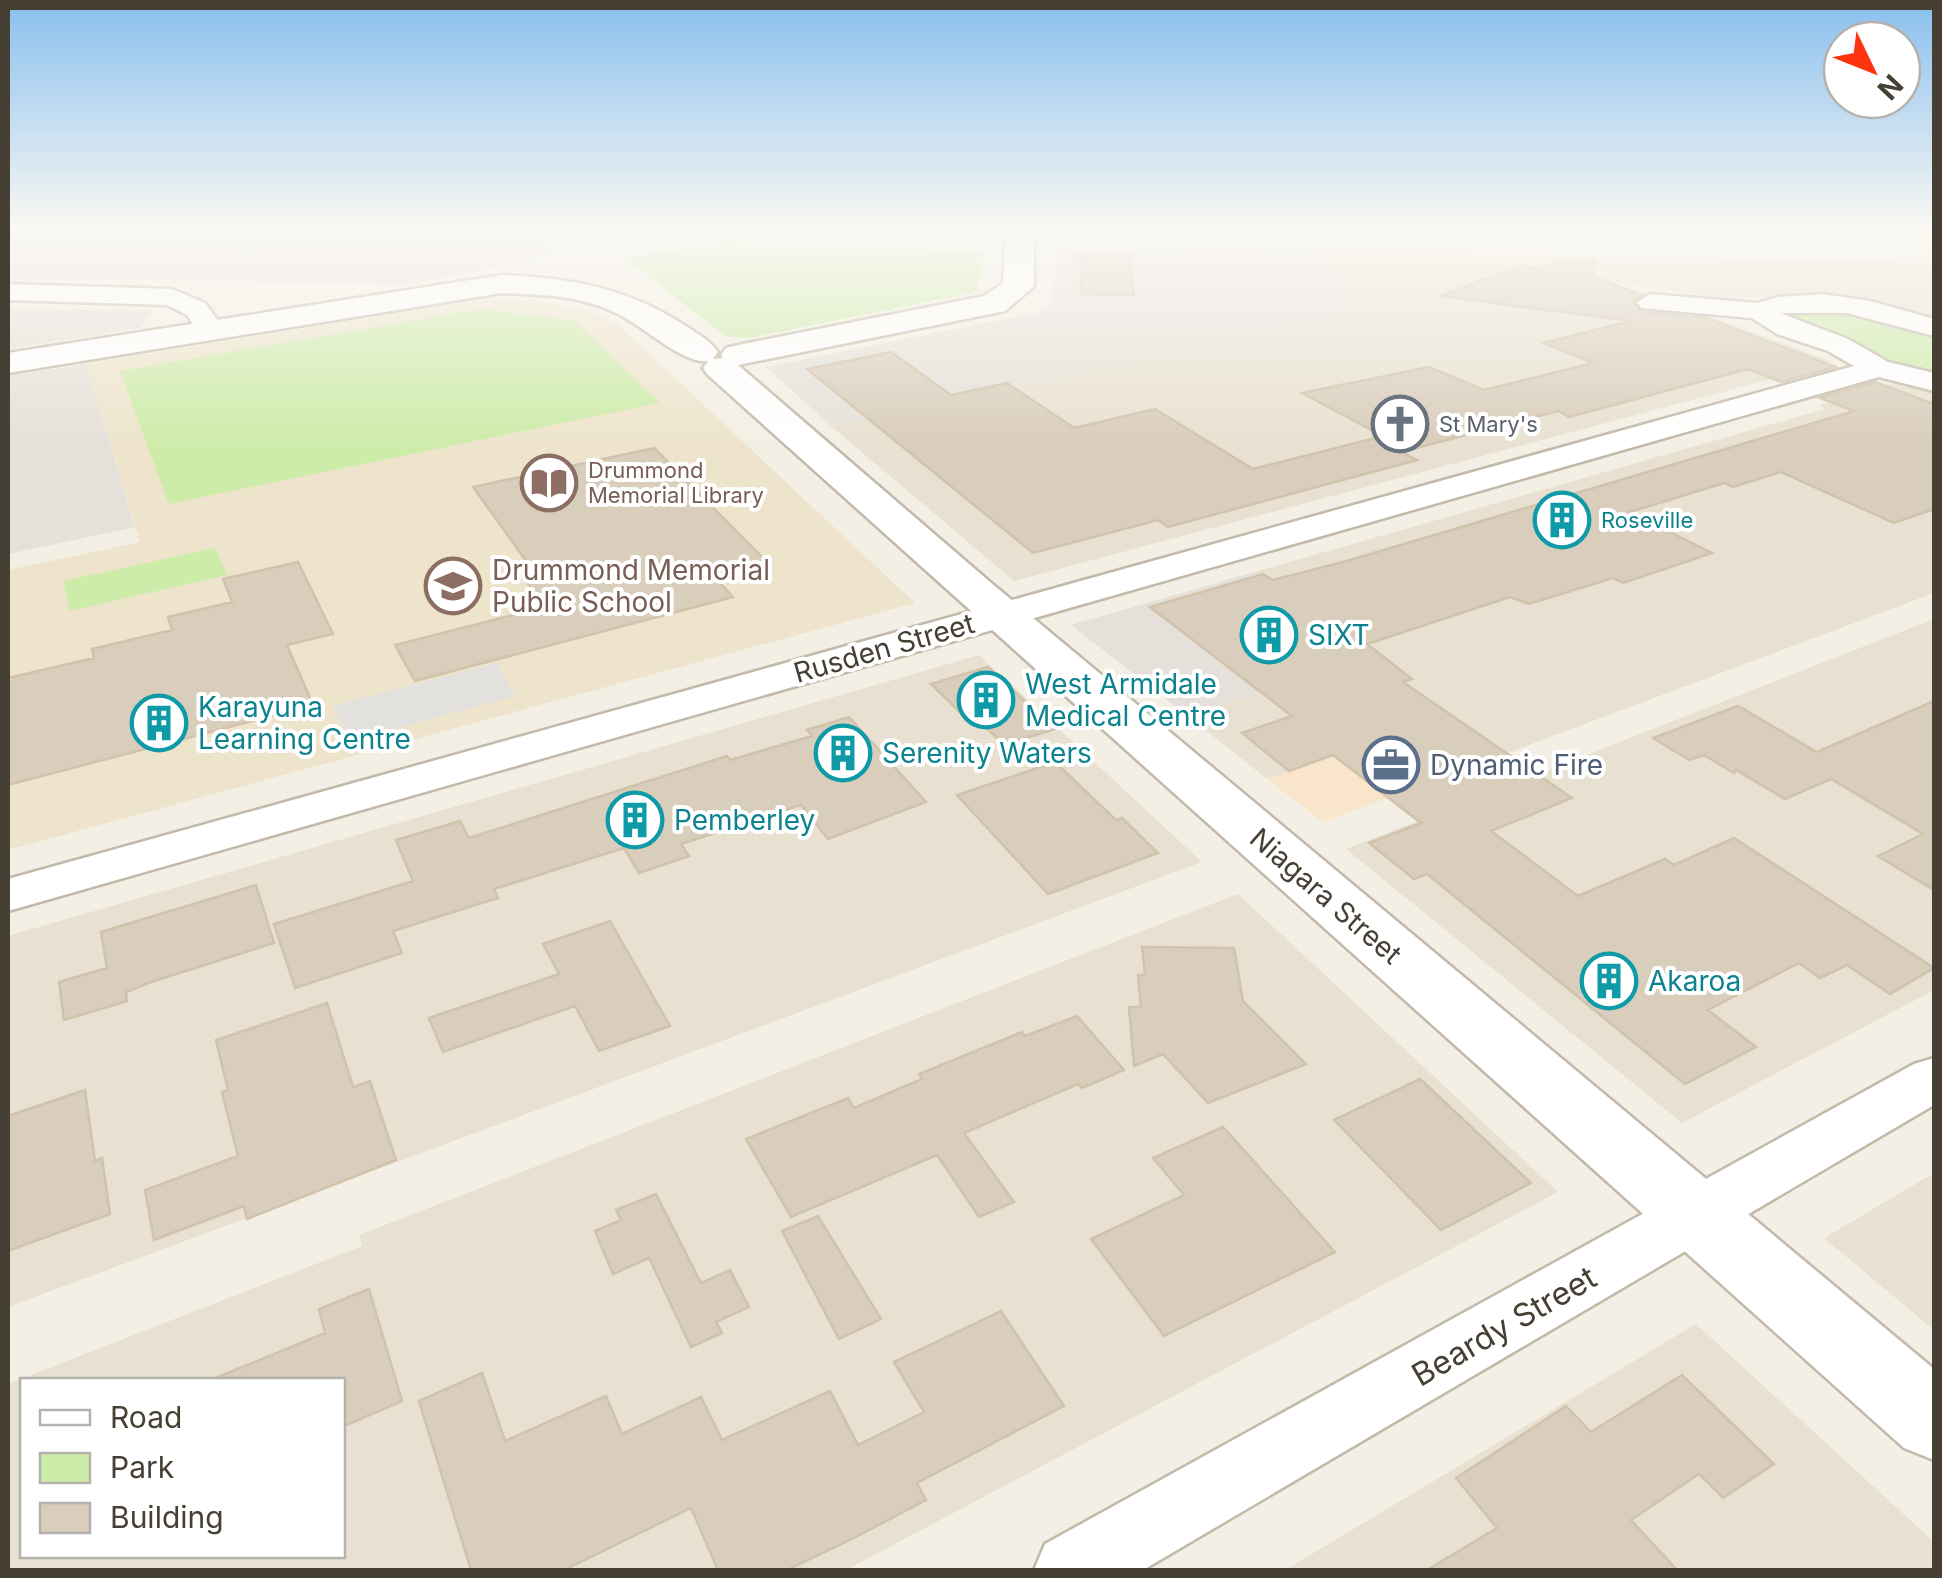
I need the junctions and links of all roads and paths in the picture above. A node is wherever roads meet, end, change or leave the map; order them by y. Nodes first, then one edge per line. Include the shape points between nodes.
1 (179, 301) edge
2 (385, 301) edge
3 (622, 301) edge
4 (998, 301) edge
5 (1650, 302) dead end
6 (1758, 310) junction
7 (1934, 328) edge
8 (211, 330) junction
9 (720, 359) junction
10 (8, 363) edge
11 (1878, 368) junction
12 (1934, 382) edge
13 (1001, 616) junction
14 (8, 895) edge
15 (1934, 1079) edge
16 (1697, 1216) junction
17 (1934, 1421) edge
18 (1072, 1570) edge

1 - 8 street via 196,309
2 - 8 street, Niagara Street
3 - 9 street, Niagara Street
4 - 9 street
5 - 6 street
6 - 7 street via 1774,304 1865,307
6 - 11 street
8 - 10 street, Niagara Street
9 - 13 street, Niagara Street
11 - 12 street
11 - 13 street, Rusden Street
13 - 14 street, Rusden Street
13 - 16 street, Niagara Street
15 - 16 street, Beardy Street
16 - 17 street, Niagara Street
16 - 18 street, Beardy Street

